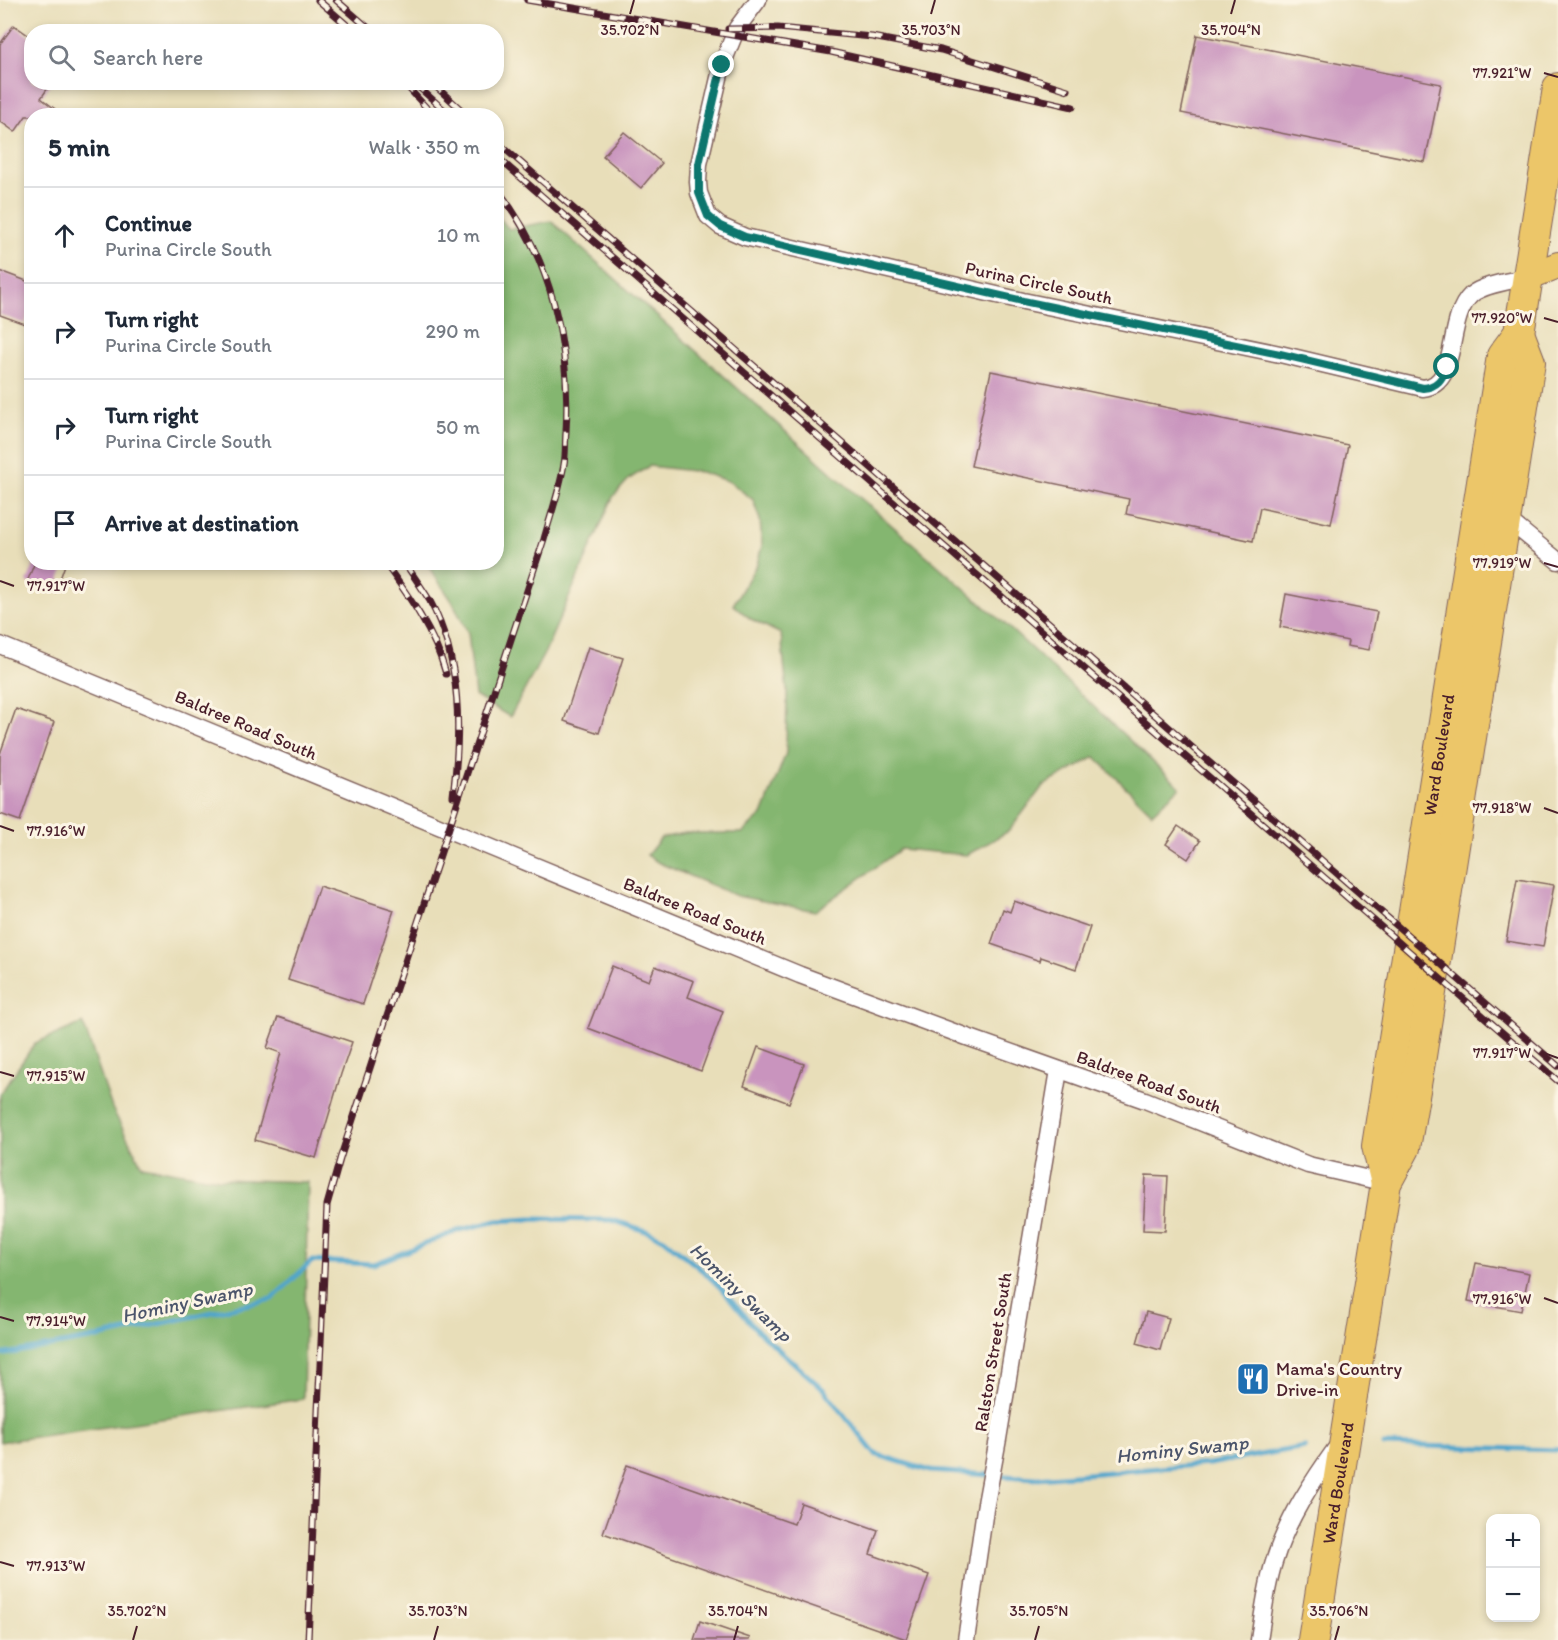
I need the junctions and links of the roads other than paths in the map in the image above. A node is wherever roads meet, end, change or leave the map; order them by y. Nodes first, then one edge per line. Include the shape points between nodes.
1 (758, 0) edge
2 (1558, 88) edge
3 (1558, 265) edge
4 (1528, 277) junction
5 (1520, 333) junction
6 (1480, 497) junction
7 (1505, 518) junction
8 (1558, 561) edge
9 (0, 645) edge
10 (1059, 1070) junction
11 (1386, 1182) junction
12 (1346, 1436) junction
13 (966, 1640) edge
14 (1259, 1640) edge
15 (1313, 1640) edge

1 - 4 street, Purina Circle South via 737,28 722,65 698,173 699,193 708,216 745,237 1423,388 1443,377 1456,320 1470,296 1478,289
2 - 4 highway, Ward Boulevard
3 - 4 main road
4 - 5 highway, Ward Boulevard
5 - 6 highway, Ward Boulevard via 1502,356
5 - 7 highway, Ward Boulevard via 1530,362
6 - 7 street
6 - 11 highway, Ward Boulevard via 1377,1146
7 - 8 street
7 - 11 highway, Ward Boulevard via 1422,1056 1405,1148
9 - 10 street, Baldree Road South via 745,953
10 - 11 street, Baldree Road South via 1308,1165
10 - 13 street, Ralston Street South
11 - 12 highway, Ward Boulevard
12 - 14 street via 1314,1478 1286,1531 1274,1562
12 - 15 highway, Ward Boulevard

